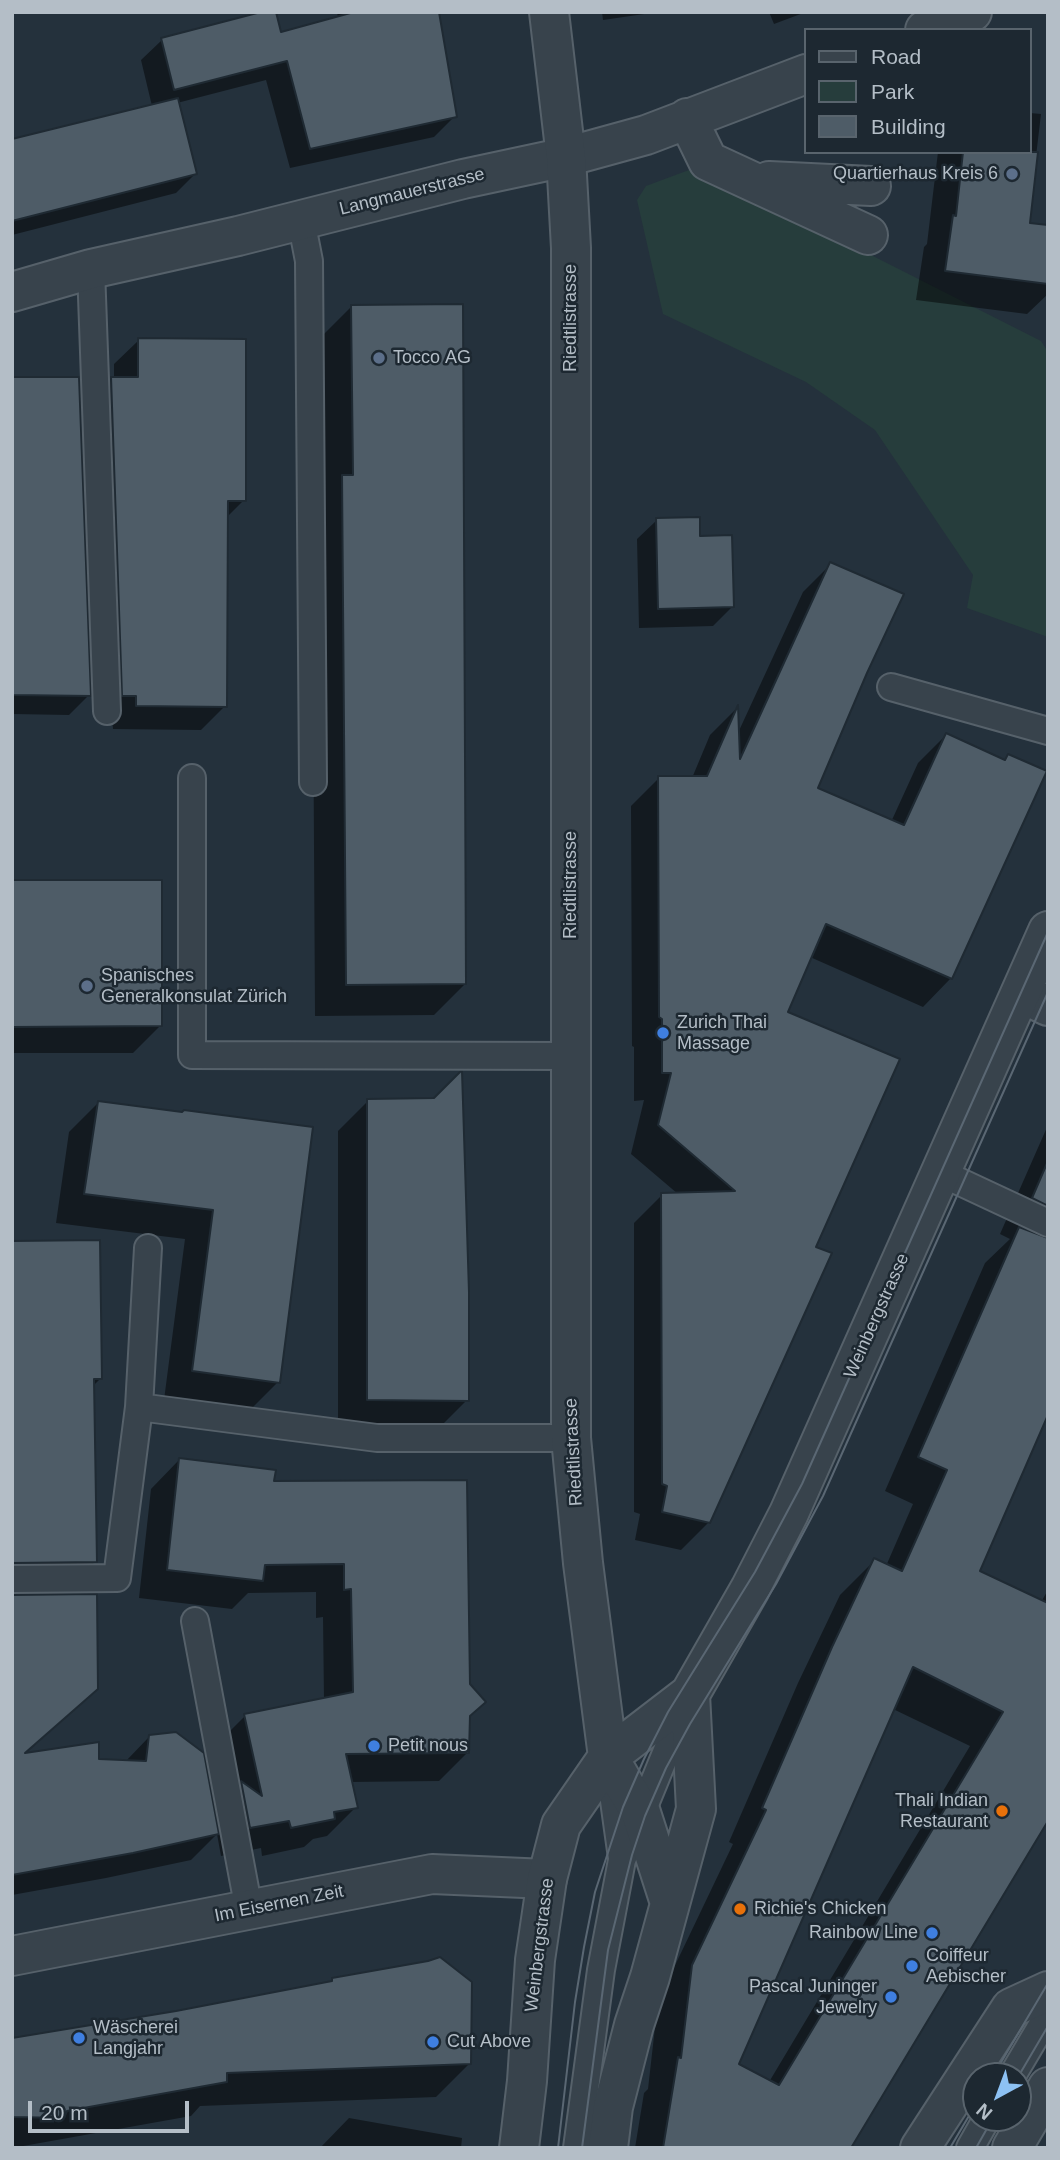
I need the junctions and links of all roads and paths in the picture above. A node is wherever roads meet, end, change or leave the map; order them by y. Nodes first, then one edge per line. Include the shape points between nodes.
1 (550, 12) edge
2 (972, 12) edge
3 (930, 28) edge
4 (804, 75) edge
5 (687, 118) junction
6 (566, 157) junction
7 (749, 180) junction
8 (871, 186) dead end
9 (300, 220) junction
10 (868, 235) dead end
11 (91, 269) junction
12 (12, 292) edge
13 (891, 687) dead end
14 (107, 711) dead end
15 (1048, 730) edge
16 (192, 778) dead end
17 (313, 782) dead end
18 (1048, 931) edge
19 (1034, 999) edge
20 (571, 1056) junction
21 (941, 1173) junction
22 (1048, 1223) edge
23 (148, 1248) dead end
24 (139, 1407) junction
25 (571, 1438) junction
26 (12, 1579) edge
27 (195, 1621) dead end
28 (690, 1694) junction
29 (608, 1757) junction
30 (641, 1813) junction
31 (622, 1860) junction
32 (547, 1879) junction
33 (670, 1903) junction
34 (249, 1910) junction
35 (12, 1956) edge
36 (1048, 1991) edge
37 (1048, 2015) edge
38 (1020, 2062) edge
39 (1048, 2087) edge
40 (979, 2132) edge
41 (519, 2148) edge
42 (577, 2148) edge
43 (608, 2148) edge
44 (920, 2148) edge
45 (970, 2148) edge
46 (1012, 2148) edge

1 - 6 street, Riedtlistrasse
2 - 3 street
4 - 5 street, Langmauerstrasse
5 - 6 street, Langmauerstrasse via 646,135
5 - 7 street via 708,161
6 - 9 street, Langmauerstrasse
6 - 20 street, Riedtlistrasse via 571,248
7 - 8 street
7 - 10 street
9 - 11 street, Langmauerstrasse
9 - 17 lane via 309,261
11 - 12 street, Langmauerstrasse
11 - 14 lane
13 - 15 lane
16 - 20 lane via 192,1055
18 - 19 street, Weinbergstrasse
19 - 21 street, Weinbergstrasse
20 - 25 street, Riedtlistrasse
21 - 22 lane
21 - 28 street, Weinbergstrasse via 789,1513
23 - 24 lane
24 - 25 lane via 377,1438
24 - 26 lane via 117,1578
25 - 29 street, Riedtlistrasse
27 - 34 lane
28 - 29 street, Weinbergstrasse
28 - 30 lane, Weinbergstrasse
28 - 33 street via 696,1809
29 - 30 street
29 - 31 lane
29 - 32 street, Weinbergstrasse via 561,1825
30 - 31 lane, Weinbergstrasse
30 - 33 street
31 - 42 lane, Weinbergstrasse via 601,1970
32 - 34 street, Im Eisernen Zeit via 432,1874
32 - 41 street, Weinbergstrasse via 535,1960
33 - 43 street via 613,2107
34 - 35 street, Im Eisernen Zeit
36 - 44 street via 1011,2008
37 - 38 lane
39 - 46 street
40 - 45 lane

